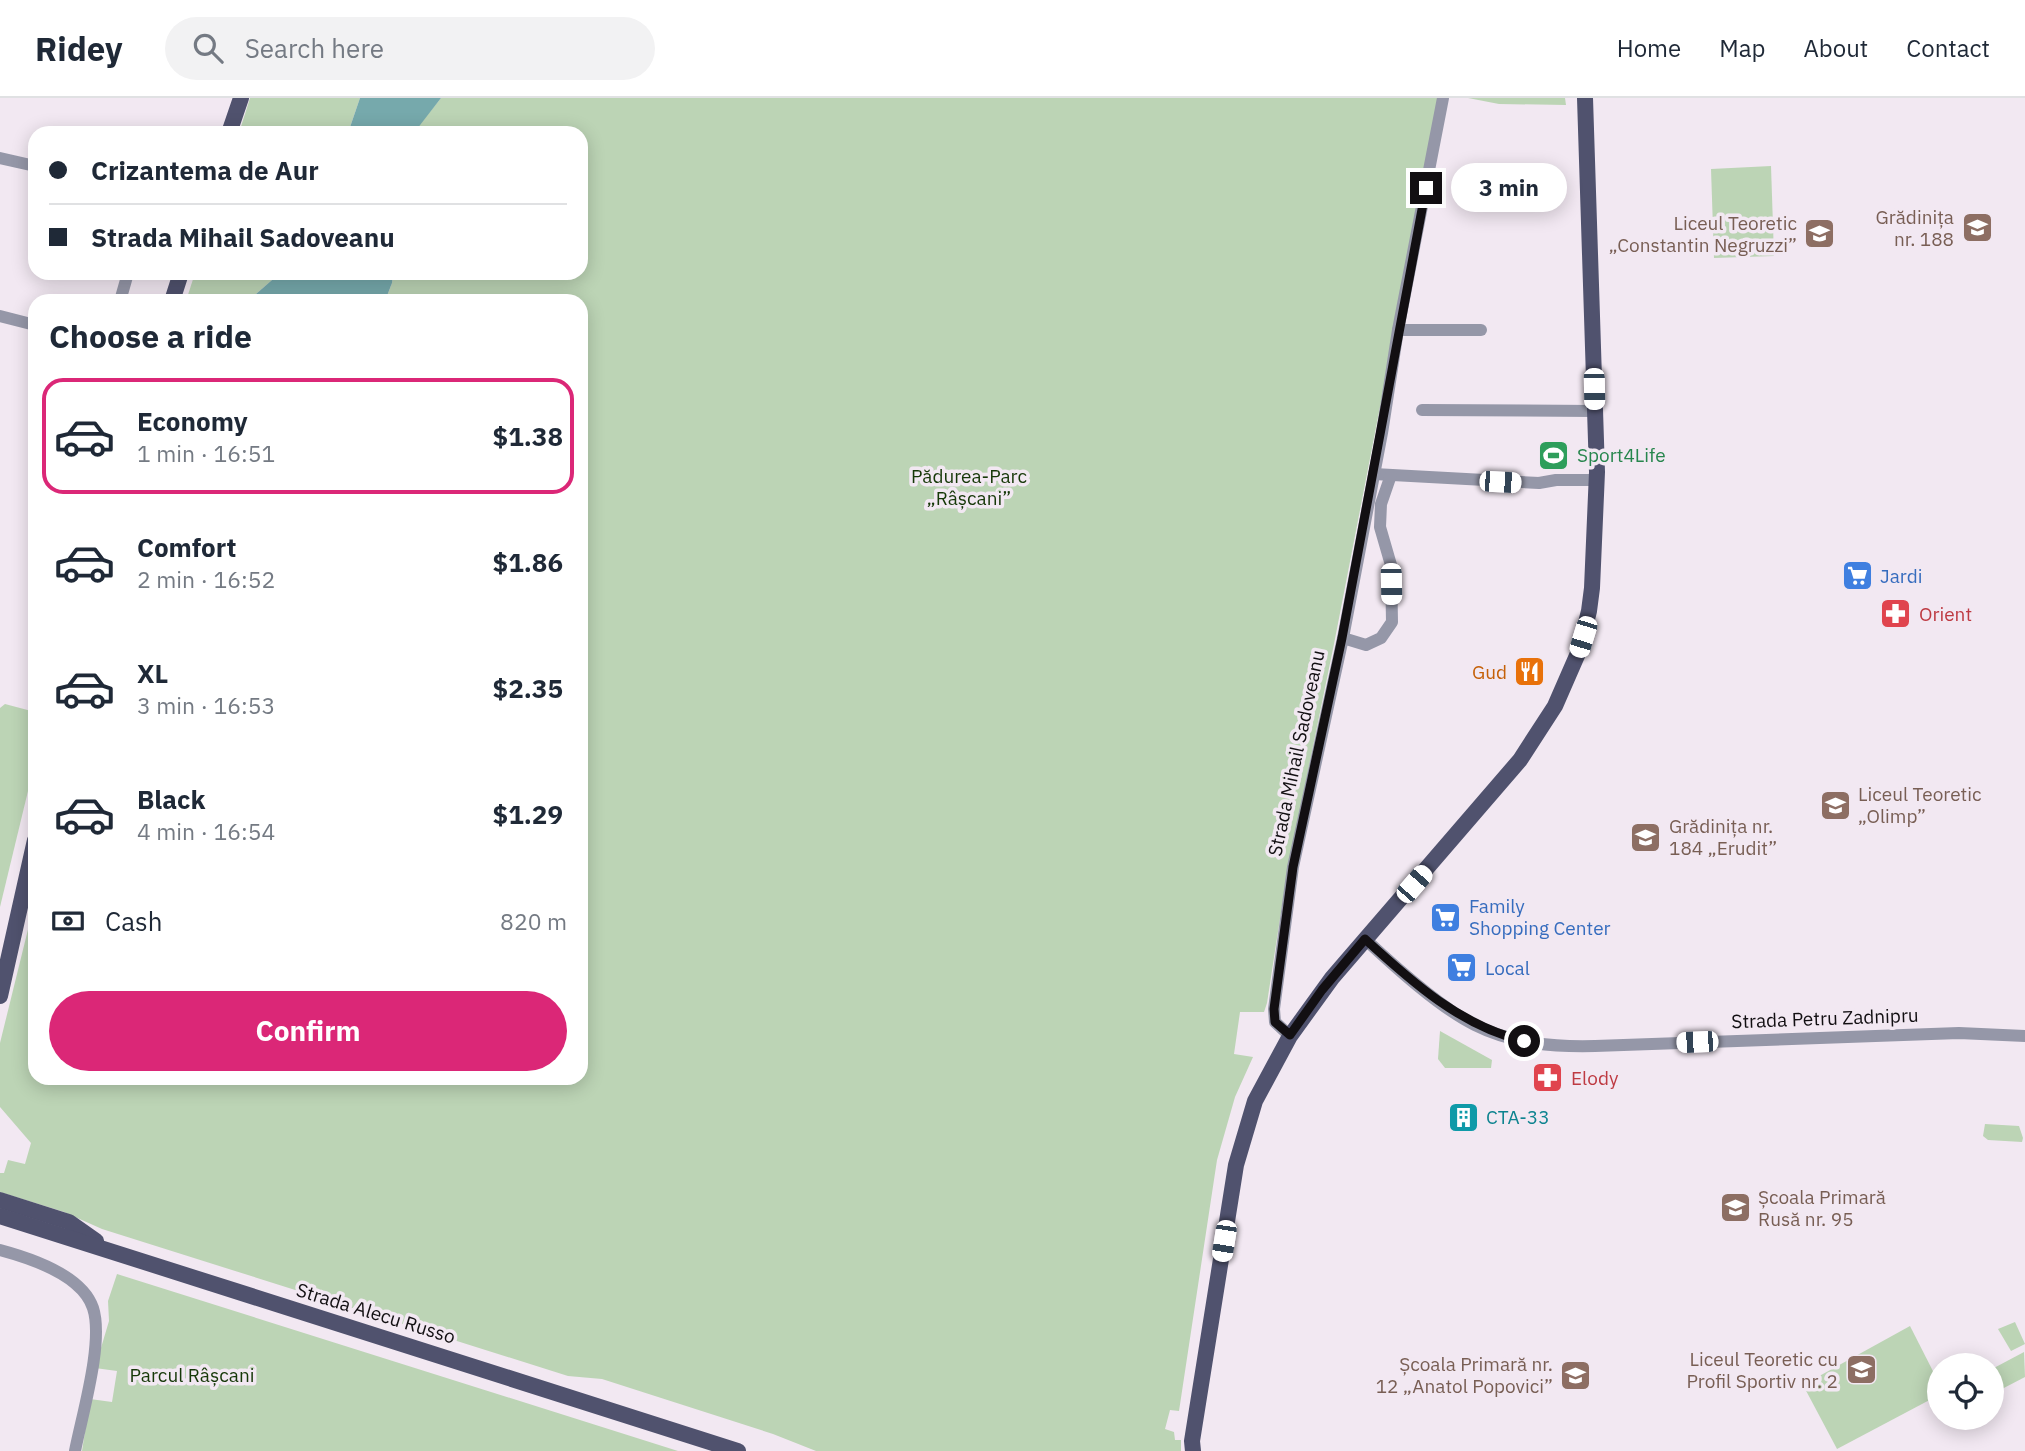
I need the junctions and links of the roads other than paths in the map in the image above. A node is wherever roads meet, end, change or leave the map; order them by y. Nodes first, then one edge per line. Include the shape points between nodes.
1 (241, 98) edge
2 (1443, 98) edge
3 (1586, 98) edge
4 (231, 126) edge
5 (0, 158) edge
6 (28, 164) edge
7 (0, 316) edge
8 (28, 323) edge
9 (1398, 330) junction
10 (1480, 330) dead end
11 (1422, 410) dead end
12 (1595, 411) junction
13 (1374, 474) junction
14 (1391, 475) junction
15 (1596, 480) junction
16 (1342, 638) junction
17 (28, 871) edge
18 (1365, 939) junction
19 (0, 996) edge
20 (1290, 1035) junction
21 (2025, 1036) edge
22 (0, 1200) edge
23 (0, 1216) edge
24 (0, 1250) edge
25 (109, 1250) junction
26 (75, 1451) edge
27 (738, 1451) edge
28 (1193, 1451) edge

1 - 4 main road
2 - 9 street, Strada Mihail Sadoveanu
3 - 12 main road
5 - 6 street
7 - 8 street
9 - 10 street
9 - 13 street, Strada Mihail Sadoveanu
11 - 12 street
12 - 15 main road
13 - 14 street
13 - 16 street, Strada Mihail Sadoveanu
14 - 15 street via 1539,483
14 - 16 street via 1381,504 1380,527 1391,565 1392,622 1381,638 1366,645
15 - 18 main road via 1589,611 1579,651 1555,706 1520,760
16 - 20 street, Strada Mihail Sadoveanu via 1293,867 1274,1009 1275,1022
17 - 19 main road
18 - 20 main road
18 - 21 street, Strada Petru Zadnipru via 1462,1018 1494,1033 1540,1044 1959,1033
20 - 28 main road via 1255,1101 1240,1144
22 - 25 main road via 69,1222
23 - 25 main road, Strada Alecu Russo
24 - 26 street via 54,1269 80,1289 93,1309 95,1348
25 - 27 main road, Strada Alecu Russo

